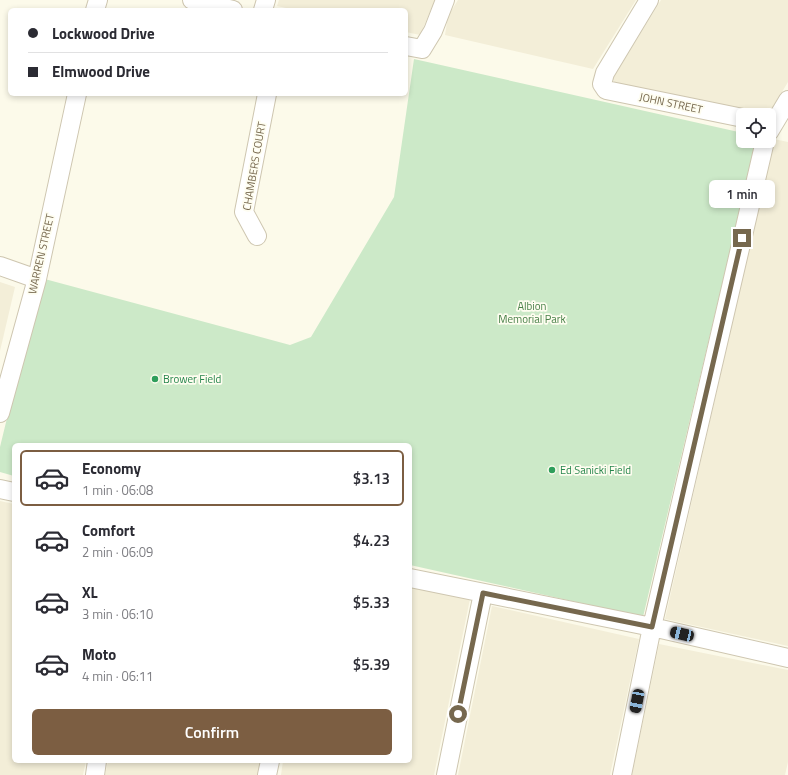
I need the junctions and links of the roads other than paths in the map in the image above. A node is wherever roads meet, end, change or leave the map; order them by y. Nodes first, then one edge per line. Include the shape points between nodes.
1 (192, 0) edge
2 (445, 0) edge
3 (649, 0) edge
4 (225, 8) edge
5 (414, 47) edge
6 (77, 96) edge
7 (267, 96) edge
8 (788, 100) edge
9 (736, 117) edge
10 (776, 125) edge
11 (763, 148) edge
12 (257, 236) dead end
13 (0, 266) edge
14 (37, 279) junction
15 (0, 413) edge
16 (0, 489) edge
17 (12, 492) edge
18 (412, 578) edge
19 (483, 593) junction
20 (652, 627) junction
21 (788, 658) edge
22 (97, 763) edge
23 (270, 763) edge
24 (94, 775) edge
25 (268, 775) edge
26 (446, 775) edge
27 (622, 775) edge

1 - 4 street
2 - 5 street via 433,31
3 - 9 street, JOHN STREET via 604,73 602,84 606,90
6 - 14 street, WARREN STREET
7 - 12 street, CHAMBERS COURT via 244,212
8 - 10 street
11 - 20 street
13 - 14 street
14 - 15 street, WARREN STREET
16 - 17 street
18 - 19 street
19 - 20 street
19 - 26 street
20 - 21 street
20 - 27 street
22 - 24 street
23 - 25 street

